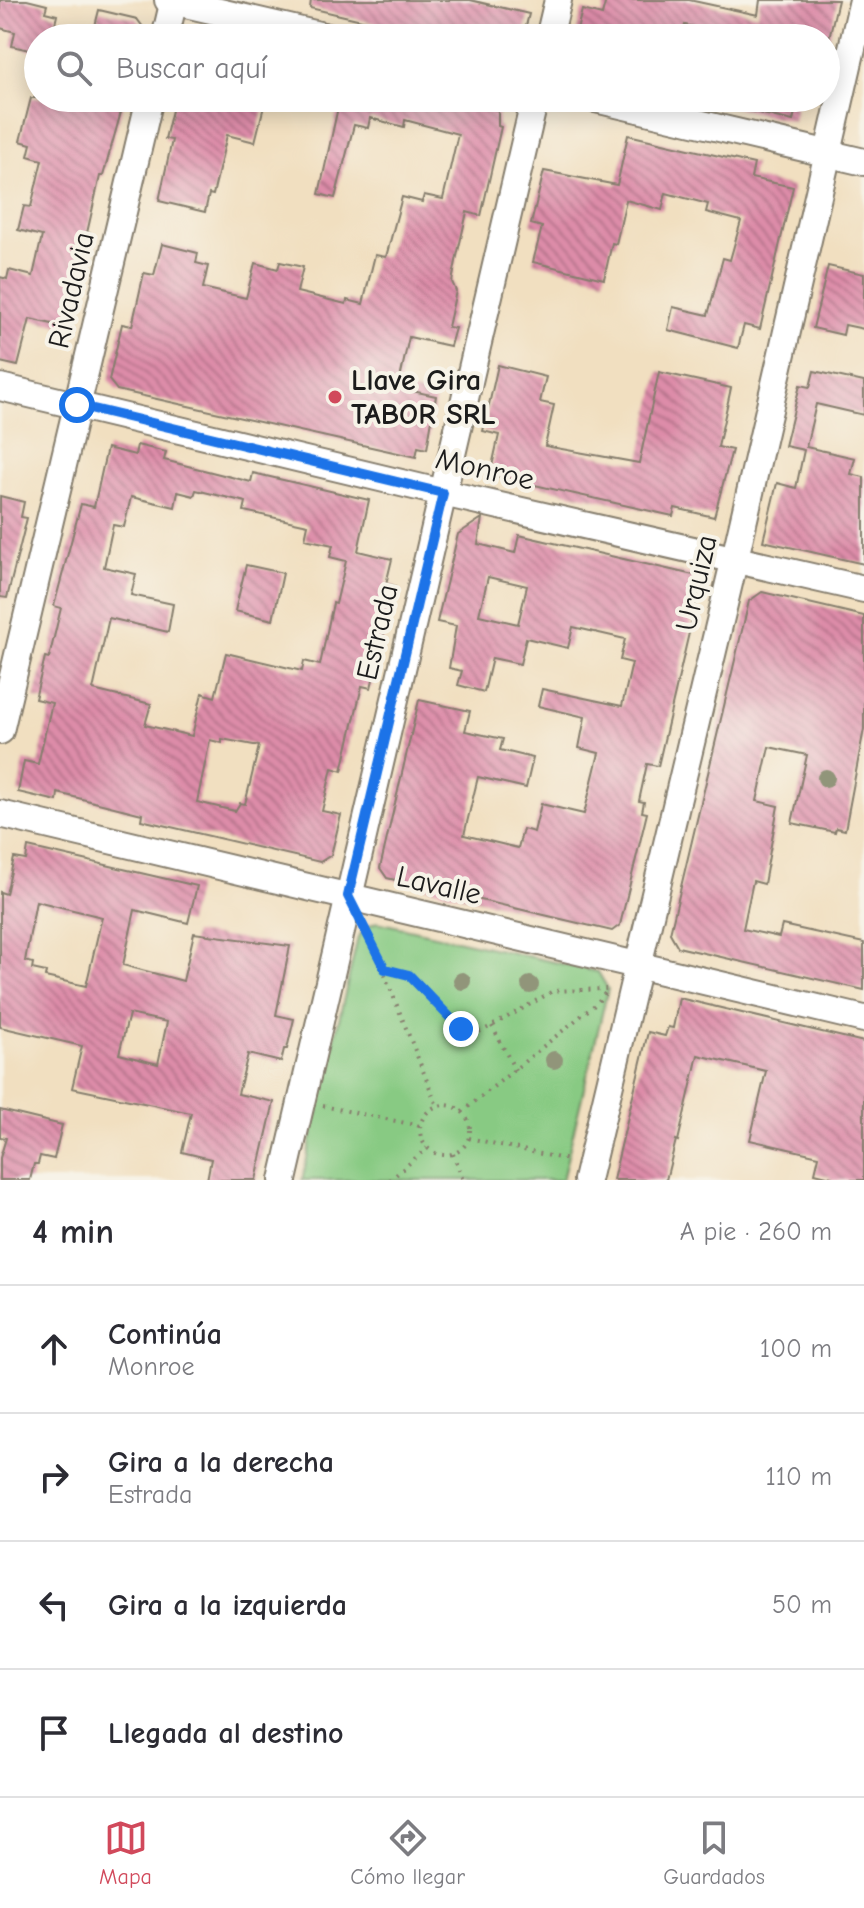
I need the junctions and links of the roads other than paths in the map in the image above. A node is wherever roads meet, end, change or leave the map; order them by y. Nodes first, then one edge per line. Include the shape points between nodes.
1 (172, 0) edge
2 (558, 0) edge
3 (863, 0) edge
4 (168, 24) edge
5 (273, 24) edge
6 (552, 24) edge
7 (840, 98) edge
8 (147, 112) edge
9 (532, 112) edge
10 (651, 112) edge
11 (837, 112) edge
12 (827, 153) junction
13 (864, 162) edge
14 (0, 387) edge
15 (77, 405) junction
16 (443, 493) junction
17 (735, 558) junction
18 (864, 589) edge
19 (0, 731) edge
20 (0, 814) edge
21 (348, 896) junction
22 (637, 964) junction
23 (864, 1019) edge
24 (589, 1173) edge
25 (283, 1180) edge

1 - 4 street
1 - 5 street
2 - 6 street
3 - 7 street, Urquiza
8 - 15 street, Rivadavia
9 - 16 street, Estrada
10 - 12 street
11 - 12 street, Urquiza
12 - 13 street
12 - 17 street, Urquiza
14 - 15 street, Monroe
15 - 16 street, Monroe
15 - 19 street, Rivadavia
16 - 17 street, Monroe
16 - 21 street, Estrada
17 - 18 street, Monroe
17 - 22 street, Urquiza
20 - 21 street, Lavalle
21 - 22 street, Lavalle
21 - 25 street, Estrada
22 - 23 street, Lavalle
22 - 24 street, Urquiza

